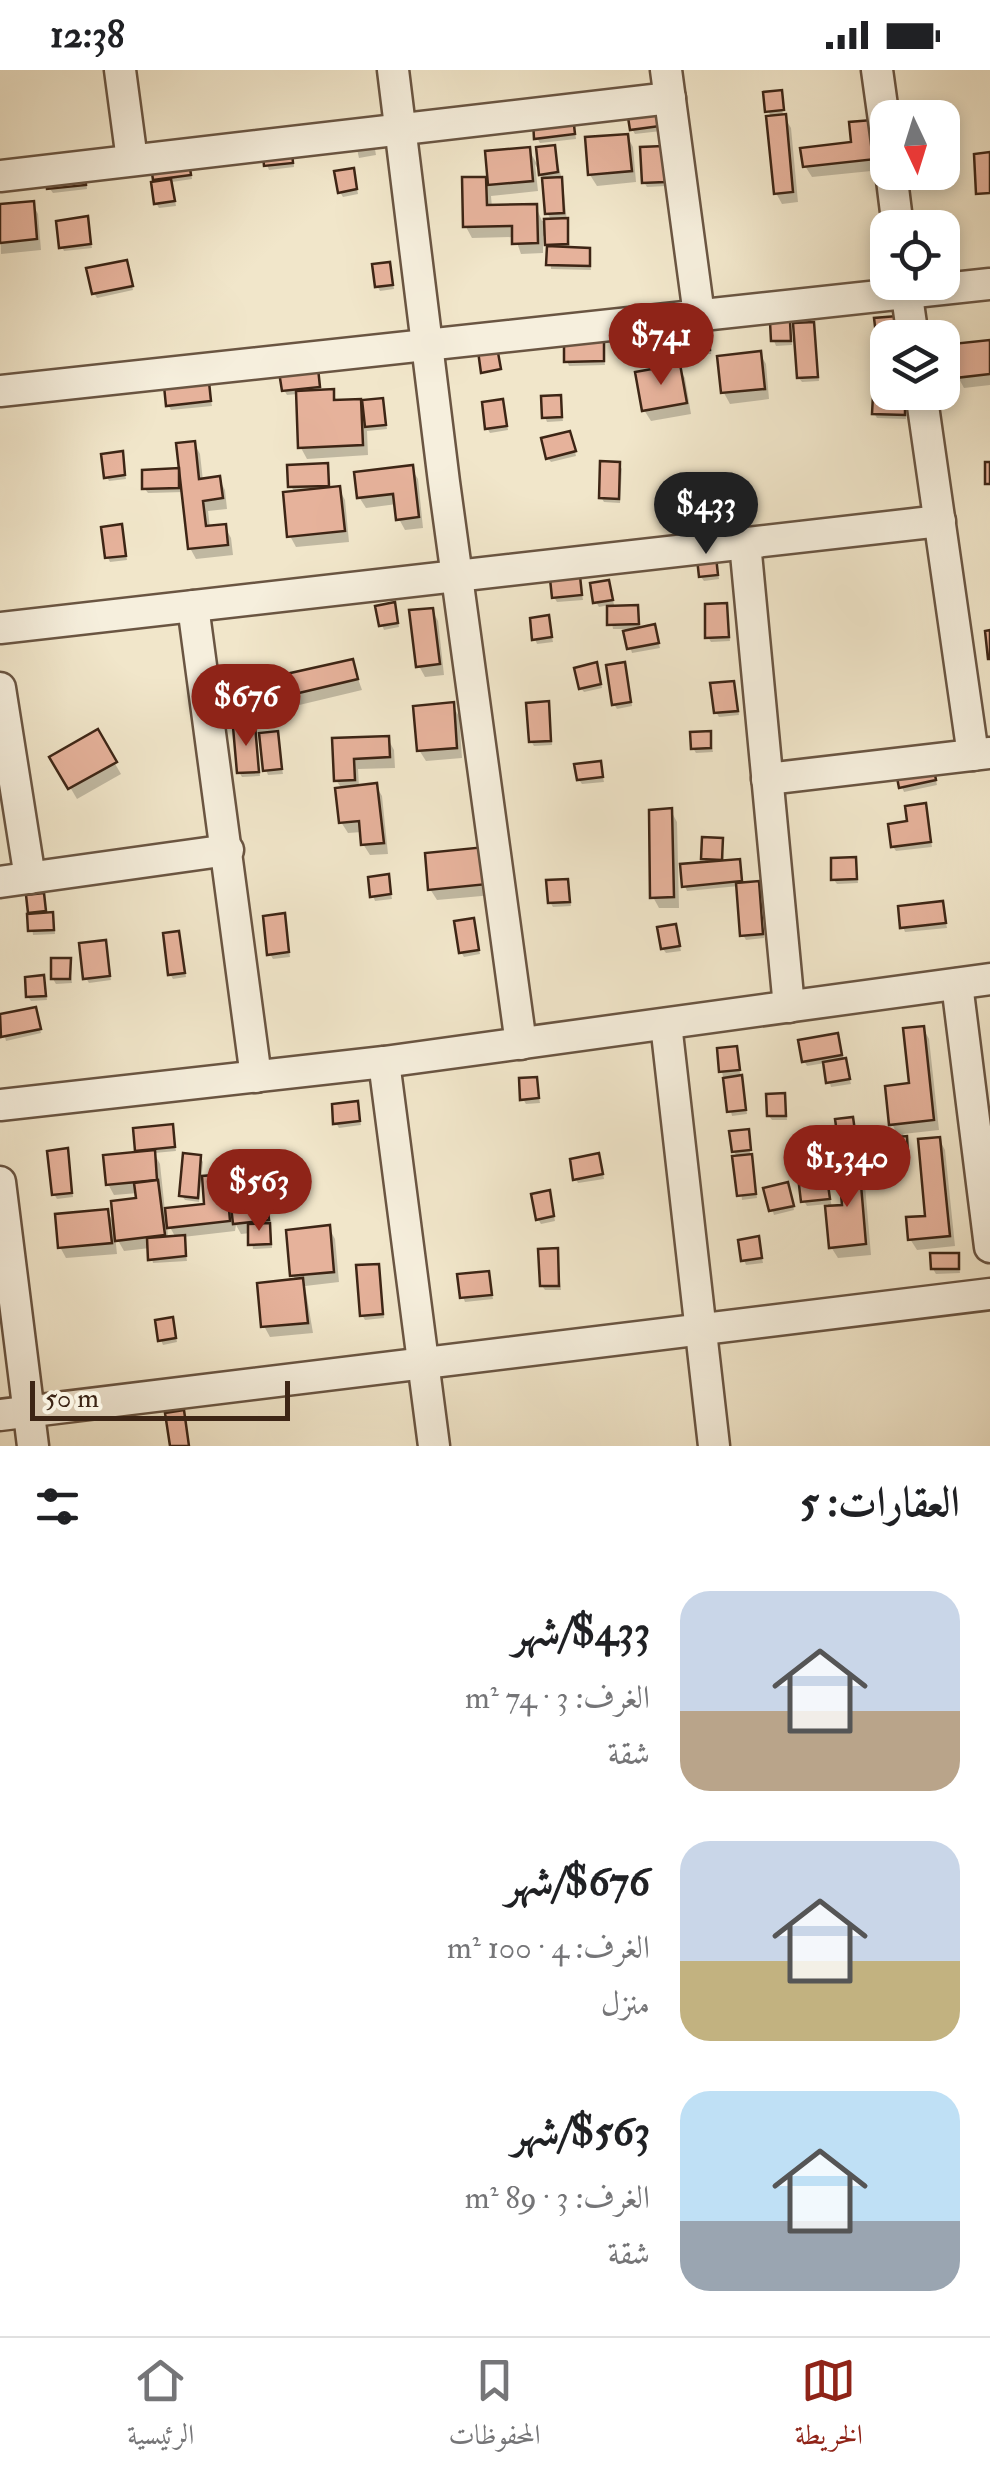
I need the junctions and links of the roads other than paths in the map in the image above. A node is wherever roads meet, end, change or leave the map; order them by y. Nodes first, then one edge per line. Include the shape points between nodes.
1 (120, 70) edge
2 (394, 70) edge
3 (877, 70) edge
4 (668, 84) edge
5 (881, 100) edge
6 (400, 130) junction
7 (132, 160) junction
8 (0, 176) edge
9 (990, 284) edge
10 (960, 285) edge
11 (870, 293) edge
12 (699, 316) junction
13 (427, 345) junction
14 (0, 391) edge
15 (924, 410) edge
16 (940, 521) junction
17 (745, 543) junction
18 (457, 576) junction
19 (193, 606) junction
20 (0, 628) edge
21 (0, 688) edge
22 (982, 754) edge
23 (767, 779) junction
24 (228, 850) junction
25 (15, 880) edge
26 (990, 979) edge
27 (957, 984) junction
28 (790, 1007) junction
29 (666, 1024) junction
30 (521, 1044) junction
31 (384, 1062) junction
32 (256, 1076) junction
33 (0, 1105) edge
34 (0, 1182) edge
35 (990, 1247) edge
36 (990, 1294) edge
37 (698, 1327) junction
38 (423, 1363) junction
39 (14, 1413) edge
40 (32, 1446) edge
41 (434, 1446) edge
42 (714, 1446) edge

1 - 7 street
2 - 6 street
3 - 5 street
4 - 6 street
4 - 12 street
6 - 7 street
6 - 13 street
7 - 8 street
9 - 10 street
11 - 12 street
12 - 13 street
13 - 14 street
13 - 18 street
15 - 16 street
16 - 17 street
16 - 22 street
17 - 18 street
17 - 23 street
18 - 19 street
18 - 30 street
19 - 20 street
19 - 24 street
21 - 25 street
22 - 23 street
23 - 28 street
24 - 25 street
24 - 32 street
26 - 27 street
27 - 28 street
27 - 35 street
28 - 29 street
29 - 30 street
29 - 37 street
30 - 31 street
31 - 32 street
31 - 38 street
32 - 33 street
34 - 39 street
36 - 37 street
37 - 38 street
37 - 42 street
38 - 39 street
38 - 41 street
39 - 40 street

